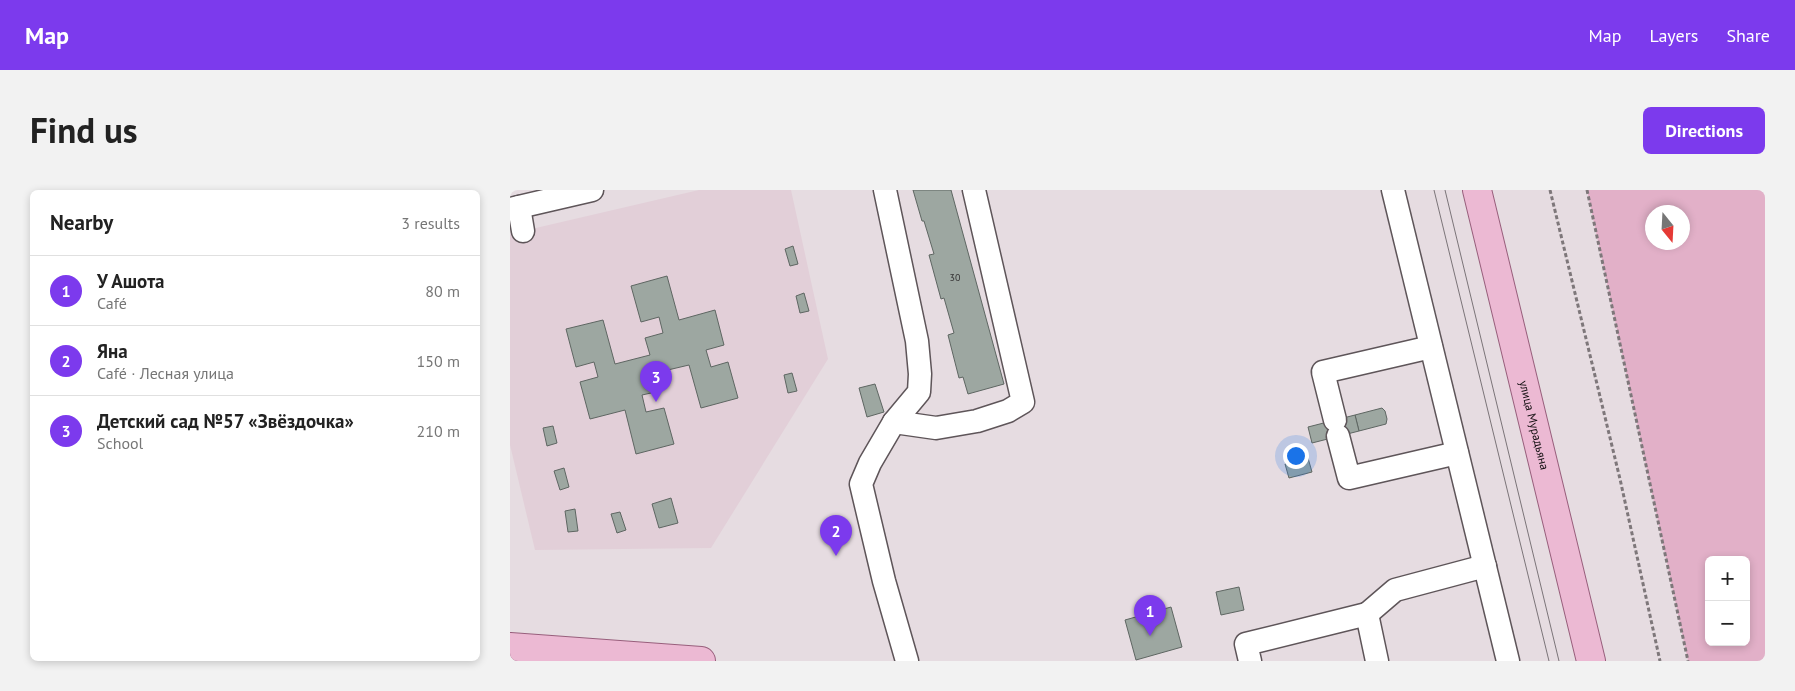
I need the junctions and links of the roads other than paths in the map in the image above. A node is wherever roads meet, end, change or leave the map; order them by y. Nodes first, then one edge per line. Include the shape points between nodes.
1 (592, 190) edge
2 (885, 190) edge
3 (974, 190) edge
4 (1393, 190) edge
5 (1477, 190) edge
6 (514, 208) edge
7 (523, 231) dead end
8 (1431, 347) junction
9 (894, 422) junction
10 (1457, 453) junction
11 (1485, 566) junction
12 (1368, 614) junction
13 (510, 647) edge
14 (701, 661) edge
15 (907, 661) edge
16 (1250, 661) edge
17 (1377, 661) edge
18 (1508, 661) edge
19 (1590, 661) edge

1 - 6 lane
2 - 9 lane via 917,341 920,374 919,392
3 - 9 lane via 1024,402 976,421 936,428
4 - 8 lane
5 - 19 main road, улица Мурадьяна
6 - 7 lane
8 - 10 lane
8 - 10 lane via 1323,372 1349,478
9 - 15 lane via 870,463 862,484 884,581
10 - 11 lane
11 - 12 lane via 1395,590
11 - 18 lane
12 - 16 lane via 1246,644
12 - 17 lane
13 - 14 main road

